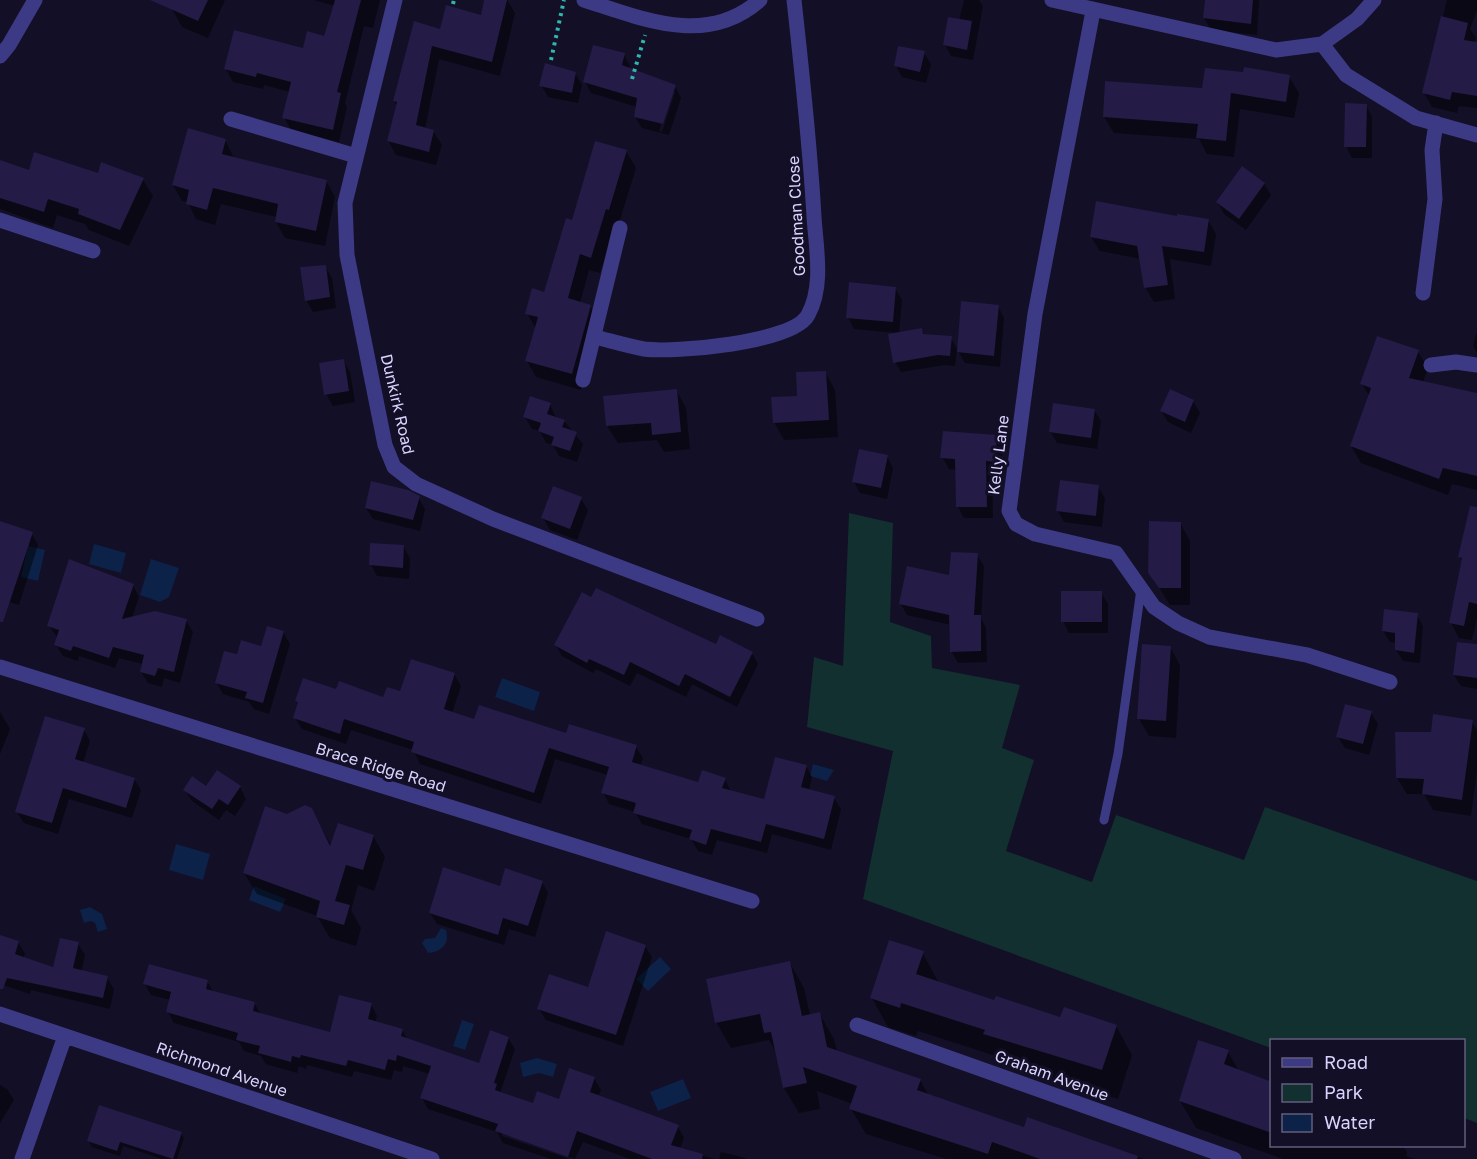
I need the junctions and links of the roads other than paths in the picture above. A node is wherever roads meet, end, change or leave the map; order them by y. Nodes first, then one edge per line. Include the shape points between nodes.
1 (35, 0) edge
2 (395, 0) edge
3 (584, 0) edge
4 (760, 0) edge
5 (794, 0) edge
6 (1052, 0) edge
7 (1374, 0) edge
8 (630, 7) edge
9 (1093, 10) junction
10 (1322, 45) junction
11 (0, 56) edge
12 (231, 119) dead end
13 (1436, 123) junction
14 (1477, 135) edge
15 (356, 156) junction
16 (0, 220) edge
17 (620, 228) dead end
18 (93, 251) dead end
19 (1424, 293) dead end
20 (595, 337) junction
21 (1431, 365) dead end
22 (1477, 365) edge
23 (583, 380) dead end
24 (1142, 587) junction
25 (757, 619) dead end
26 (0, 667) edge
27 (1390, 682) dead end
28 (1104, 820) dead end
29 (752, 901) dead end
30 (0, 1014) edge
31 (856, 1025) dead end
32 (65, 1036) junction
33 (22, 1159) edge
34 (432, 1159) edge
35 (1234, 1159) edge

1 - 11 street
2 - 15 street, Dunkirk Road
3 - 8 street
4 - 8 street via 723,23 691,28 650,20
5 - 20 street, Goodman Close via 810,140 818,280 808,316 788,332 767,338 688,348 645,349
6 - 9 street
7 - 10 street via 1357,19
9 - 10 street via 1276,50
9 - 24 street, Kelly Lane via 1035,314 1009,511 1016,524 1035,534 1116,553
10 - 13 street via 1346,75 1416,118
12 - 15 street
13 - 14 street
13 - 19 street via 1432,150 1435,199
15 - 25 street, Dunkirk Road via 345,203 347,255 385,445 394,467 416,484 493,519
16 - 18 street
17 - 20 street
20 - 23 street
21 - 22 street
24 - 27 street, Kelly Lane via 1154,607 1209,637 1307,655
24 - 28 lane via 1118,754
26 - 29 street, Brace Ridge Road
30 - 32 street, Richmond Avenue
31 - 35 street, Graham Avenue
32 - 33 street
32 - 34 street, Richmond Avenue

